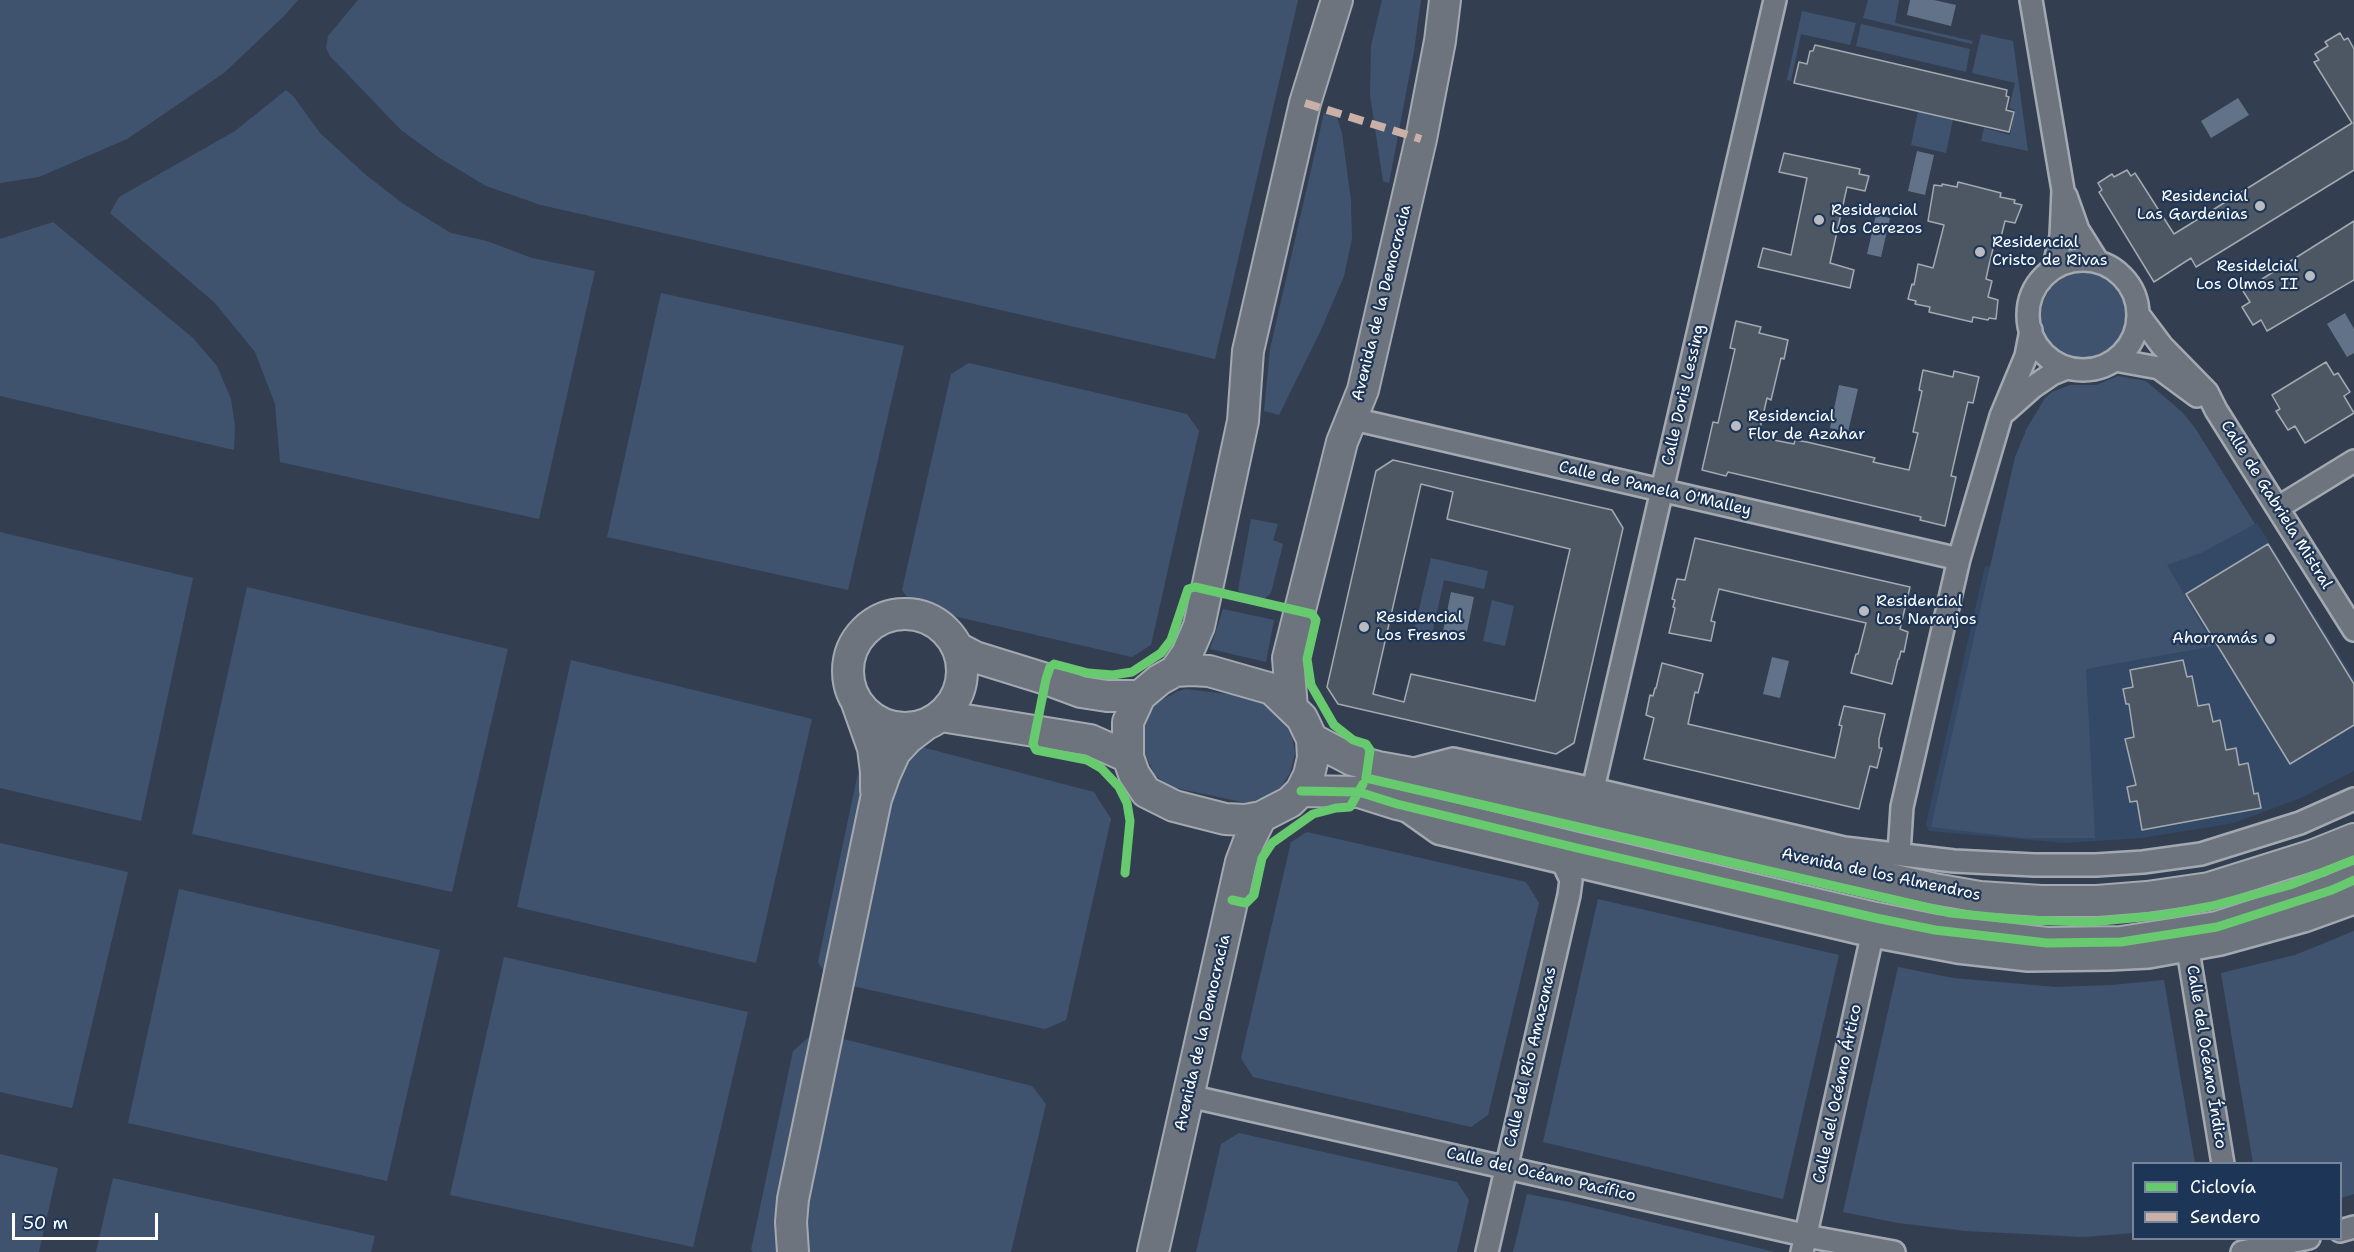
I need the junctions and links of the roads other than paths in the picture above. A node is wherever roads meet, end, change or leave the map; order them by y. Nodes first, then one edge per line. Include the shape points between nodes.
1 (1337, 0) edge
2 (1445, 0) edge
3 (1775, 0) edge
4 (2031, 0) edge
5 (2063, 190) junction
6 (2098, 262) junction
7 (2053, 269) junction
8 (2138, 314) junction
9 (2031, 330) junction
10 (2115, 360) junction
11 (2067, 368) junction
12 (2217, 410) junction
13 (2001, 416) junction
14 (1351, 420) junction
15 (2354, 461) edge
16 (1662, 490) junction
17 (2279, 507) junction
18 (1959, 559) junction
19 (2354, 630) edge
20 (958, 648) junction
21 (1175, 671) junction
22 (1140, 696) junction
23 (857, 703) junction
24 (1292, 708) junction
25 (933, 720) junction
26 (1312, 738) junction
27 (1128, 757) junction
28 (1406, 771) junction
29 (1593, 789) junction
30 (1301, 791) junction
31 (876, 799) junction
32 (2354, 800) edge
33 (1397, 804) junction
34 (1261, 817) junction
35 (1793, 836) junction
36 (2354, 839) edge
37 (1760, 849) junction
38 (1899, 853) junction
39 (1563, 863) junction
40 (2354, 880) edge
41 (1737, 885) junction
42 (2354, 903) edge
43 (1764, 910) junction
44 (1872, 936) junction
45 (1992, 936) junction
46 (2082, 942) junction
47 (2188, 950) junction
48 (1965, 953) junction
49 (2109, 959) junction
50 (1189, 1095) junction
51 (2223, 1162) edge
52 (1506, 1167) junction
53 (2304, 1240) edge
54 (1804, 1244) edge
55 (793, 1252) edge
56 (1153, 1252) edge
57 (1487, 1252) edge
58 (1894, 1252) edge
59 (2240, 1252) edge

1 - 21 street via 1305,103 1253,328 1243,421 1199,626
2 - 14 street, Avenida de la Democracia via 1421,139 1364,390
3 - 16 street, Calle Doris Lessing
4 - 5 street
5 - 6 street via 2078,230
5 - 7 street via 2061,236
6 - 7 street via 2075,261
6 - 8 street via 2119,273 2133,291
7 - 9 street via 2031,296
8 - 10 street via 2132,340
8 - 12 street, Calle de Gabriela Mistral via 2172,357 2207,392
9 - 11 street via 2044,354
9 - 13 street via 2026,356
10 - 11 street via 2100,368
10 - 12 street, Calle de Gabriela Mistral via 2159,368
11 - 13 street via 2033,387
12 - 17 street, Calle de Gabriela Mistral
13 - 18 street
14 - 16 street, Calle de Pamela O'Malley
14 - 24 street, Avenida de la Democracia via 1342,442 1288,658
15 - 17 street
16 - 18 street, Calle de Pamela O'Malley
16 - 29 street, Calle Doris Lessing
17 - 19 street, Calle de Gabriela Mistral
18 - 38 street via 1902,807
20 - 22 street via 1080,692
20 - 23 street via 947,632 932,621 898,613 879,619 863,630 852,646 849,685
20 - 25 street via 963,667 961,685 954,702
21 - 22 street
21 - 24 street via 1209,671 1272,689
22 - 27 street via 1128,722
23 - 25 street via 888,726 906,729
23 - 31 street via 873,748
24 - 26 street
25 - 27 street via 1090,740
25 - 31 street via 895,752
26 - 28 street, Avenida de los Almendros via 1352,760
26 - 30 street via 1313,758
27 - 34 street via 1146,792 1174,806 1225,819
28 - 29 street, Avenida de los Almendros via 1453,759
28 - 37 street, Avenida de los Almendros
29 - 35 street, Avenida de los Almendros
30 - 33 street via 1359,792
30 - 34 street via 1290,802
31 - 55 street via 793,1199
32 - 38 street, Avenida de los Almendros via 2300,824 2201,854 2143,862 2034,865 1954,861
33 - 39 street via 1438,833
33 - 41 street
34 - 50 street, Avenida de la Democracia via 1241,862
35 - 37 street, Avenida de los Almendros
35 - 38 street, Avenida de los Almendros via 1844,848
36 - 37 street, Avenida de los Almendros via 2208,888 2097,901 1980,897
39 - 43 street
39 - 52 street, Calle del Río Amazonas via 1570,880 1569,895
40 - 46 street via 2217,927 2121,942
41 - 43 street
41 - 45 street via 1935,930
42 - 47 street via 2293,924
43 - 44 street
44 - 48 street
44 - 54 street, Calle del Océano Ártico
45 - 46 street via 2048,943
45 - 48 street
46 - 49 street
47 - 49 street
47 - 51 street, Calle del Océano Índico
48 - 49 street via 2028,960
50 - 52 street, Calle del Océano Pacífico
50 - 56 street, Avenida de la Democracia
52 - 54 street, Calle del Océano Pacífico
52 - 57 street, Calle del Río Amazonas
53 - 59 street
54 - 58 street, Calle del Océano Pacífico

